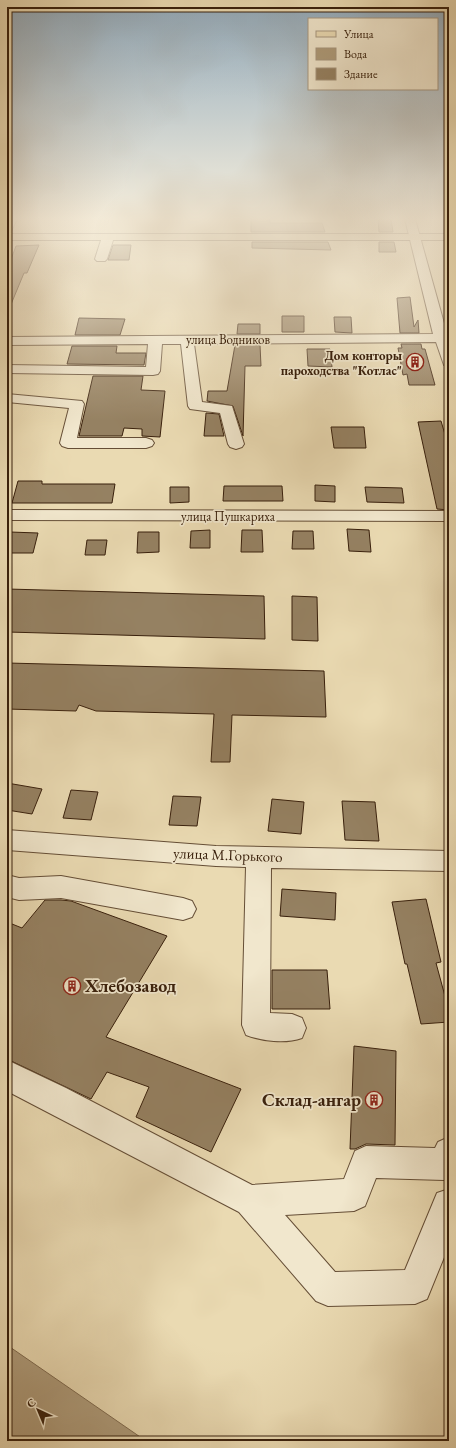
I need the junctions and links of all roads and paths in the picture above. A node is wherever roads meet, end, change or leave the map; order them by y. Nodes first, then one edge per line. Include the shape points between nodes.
1 (430, 287) edge
2 (445, 338) edge
3 (155, 340) junction
4 (187, 340) junction
5 (8, 345) edge
6 (449, 362) edge
7 (7, 369) edge
8 (56, 370) junction
9 (82, 385) dead end
10 (7, 398) edge
11 (146, 444) dead end
12 (236, 444) dead end
13 (7, 515) edge
14 (449, 516) edge
15 (7, 840) edge
16 (259, 857) junction
17 (449, 861) edge
18 (7, 886) edge
19 (182, 909) dead end
20 (292, 1028) dead end
21 (7, 1075) edge
22 (449, 1153) edge
23 (250, 1201) junction
24 (449, 1205) edge

1 - 2 street
2 - 4 street, улица Водников
2 - 6 street
3 - 4 street, улица Водников
3 - 5 street, улица Водников
3 - 8 street via 153,371
4 - 12 street via 195,406 226,409
7 - 8 street
8 - 9 street
10 - 11 street via 77,404 68,443
13 - 14 street, улица Пушкариха
15 - 16 street, улица М.Горького
16 - 17 street, улица М.Горького
16 - 20 street via 256,1025
18 - 19 street via 19,889 61,887
21 - 23 street
22 - 23 street via 444,1164 366,1162 354,1195
23 - 24 street via 328,1289 415,1287

